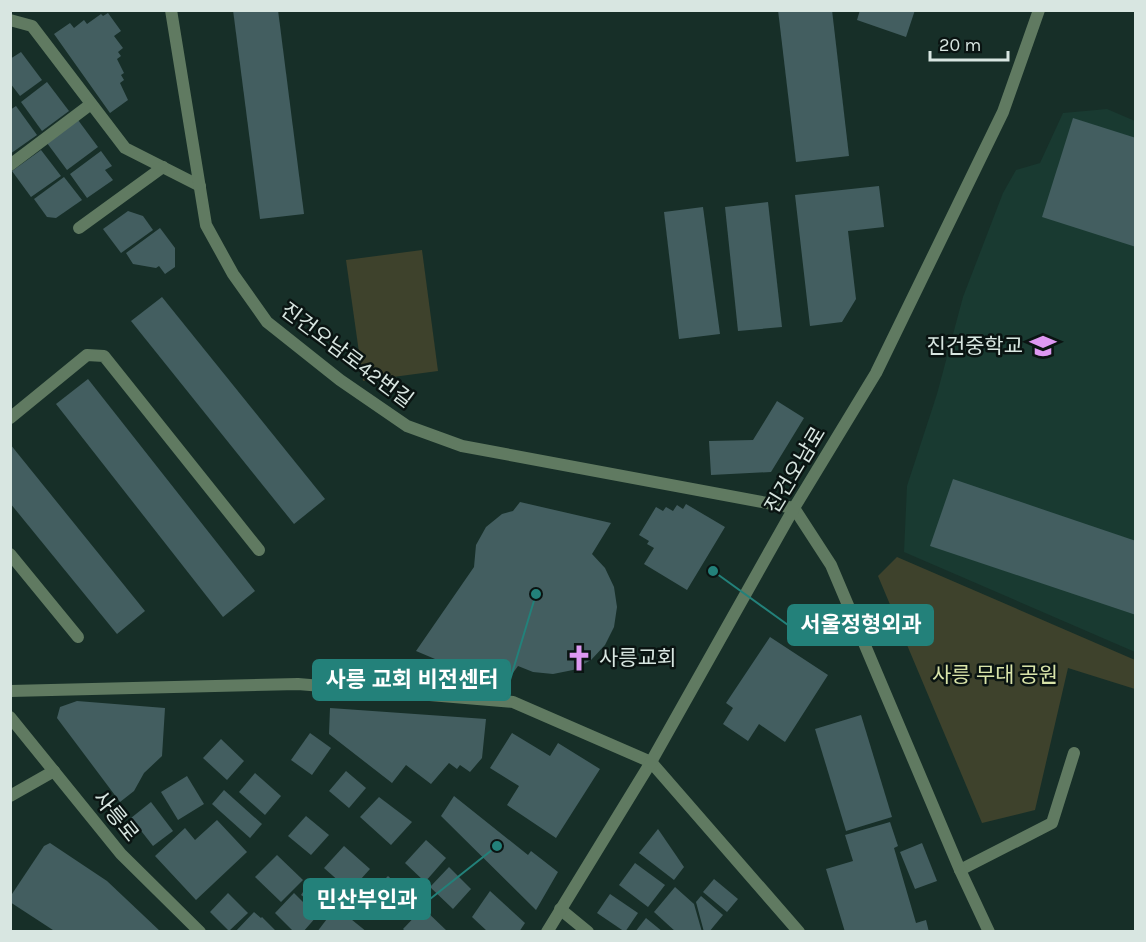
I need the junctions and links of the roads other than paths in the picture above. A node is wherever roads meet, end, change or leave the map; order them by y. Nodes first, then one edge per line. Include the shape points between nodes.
1 (171, 10) edge
2 (1039, 10) edge
3 (10, 20) edge
4 (91, 104) junction
5 (10, 165) edge
6 (163, 167) junction
7 (200, 186) junction
8 (79, 228) dead end
9 (10, 418) edge
10 (794, 508) junction
11 (259, 550) dead end
12 (10, 554) edge
13 (78, 637) dead end
14 (10, 692) edge
15 (10, 717) edge
16 (1074, 753) dead end
17 (651, 762) junction
18 (54, 771) junction
19 (10, 796) edge
20 (960, 870) junction
21 (560, 909) junction
22 (200, 932) edge
23 (547, 932) edge
24 (588, 932) edge
25 (799, 932) edge
26 (989, 932) edge

1 - 7 street, 진건오남로42번길
2 - 10 street, 진건오남로 via 1003,112 876,373
3 - 4 street via 32,26
4 - 5 street
4 - 6 street via 125,148
6 - 7 street
6 - 8 street
7 - 10 street, 진건오남로42번길 via 206,225 233,274 267,322 340,380 407,426 462,446
9 - 11 street via 87,355 104,356
10 - 17 street, 진건오남로
10 - 20 street via 831,565
12 - 13 street
14 - 17 street via 298,684 513,702
15 - 18 street, 사릉로
16 - 20 street via 1052,823
17 - 21 street, 진건오남로
17 - 25 street
18 - 19 street
18 - 22 street, 사릉로 via 121,854
20 - 26 street
21 - 23 street, 진건오남로
21 - 24 street

